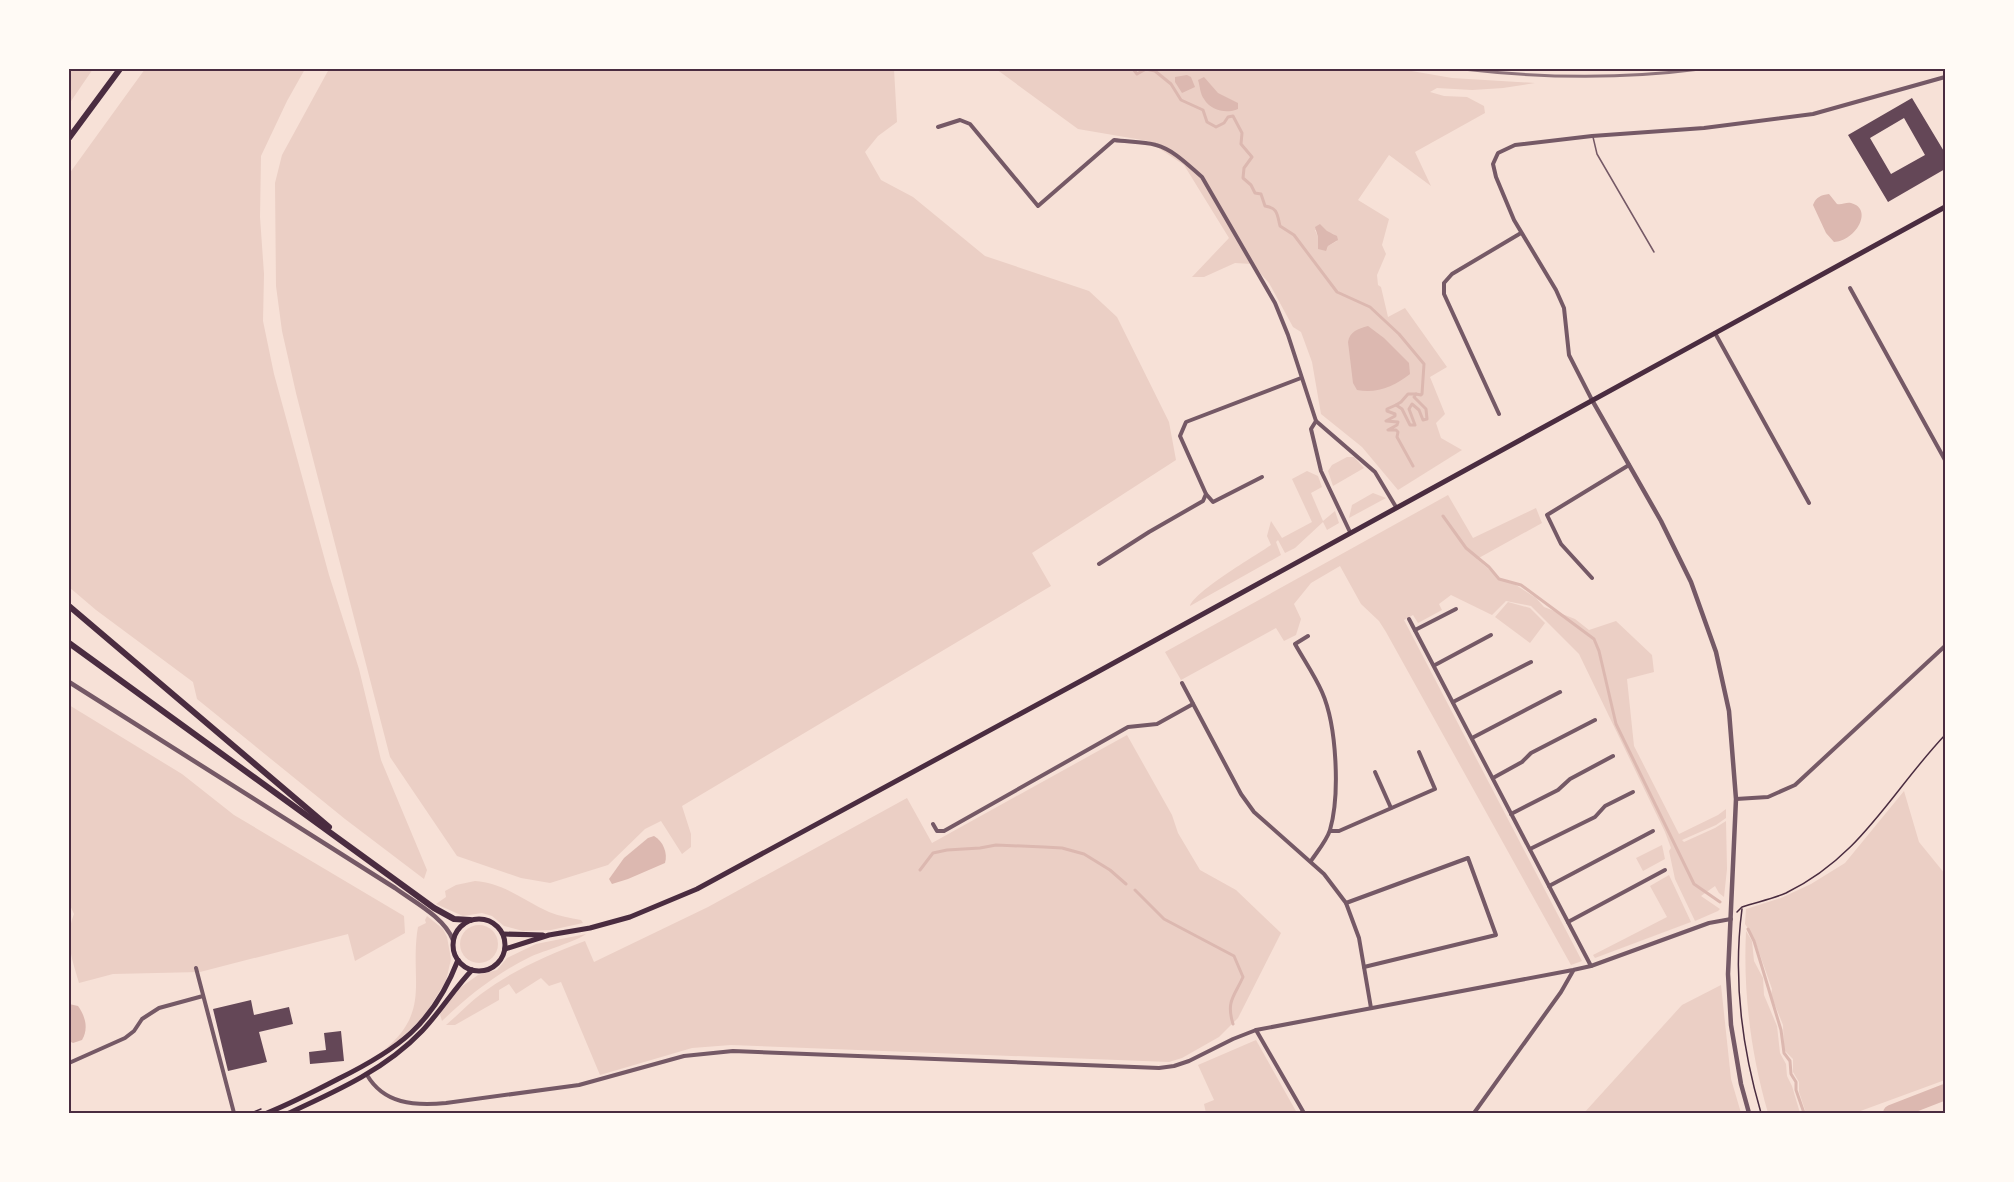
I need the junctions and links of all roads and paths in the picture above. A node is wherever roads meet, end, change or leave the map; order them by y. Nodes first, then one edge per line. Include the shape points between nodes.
1 (120, 69) edge
2 (1945, 77) edge
3 (938, 128) dead end
4 (1592, 136) junction
5 (69, 138) edge
6 (1945, 207) edge
7 (1521, 233) junction
8 (1654, 252) dead end
9 (1850, 288) dead end
10 (1715, 333) junction
11 (1301, 378) junction
12 (1592, 400) junction
13 (1499, 414) dead end
14 (1316, 420) junction
15 (1945, 460) edge
16 (1629, 465) junction
17 (1262, 477) dead end
18 (1206, 494) junction
19 (1809, 503) dead end
20 (1396, 507) junction
21 (1350, 532) junction
22 (1099, 564) dead end
23 (1592, 578) dead end
24 (69, 606) edge
25 (1456, 609) dead end
26 (1409, 619) dead end
27 (1415, 630) junction
28 (1491, 635) dead end
29 (1308, 636) dead end
30 (69, 643) edge
31 (1945, 646) edge
32 (1531, 662) dead end
33 (1435, 665) junction
34 (69, 682) edge
35 (1182, 683) dead end
36 (1560, 692) dead end
37 (1453, 702) junction
38 (1193, 704) junction
39 (1595, 720) dead end
40 (1945, 735) edge
41 (1472, 738) junction
42 (1419, 752) dead end
43 (1613, 756) dead end
44 (1375, 772) dead end
45 (1493, 778) junction
46 (1634, 792) dead end
47 (1736, 799) junction
48 (1391, 808) junction
49 (1511, 814) junction
50 (933, 824) dead end
51 (1330, 831) junction
52 (1653, 831) dead end
53 (1530, 849) junction
54 (364, 857) junction
55 (1311, 861) junction
56 (1665, 870) dead end
57 (1549, 886) junction
58 (1346, 903) junction
59 (1742, 907) junction
60 (1731, 919) junction
61 (470, 920) junction
62 (1568, 921) junction
63 (503, 933) junction
64 (549, 935) junction
65 (453, 940) junction
66 (505, 950) junction
67 (458, 960) junction
68 (1591, 966) junction
69 (1364, 967) junction
70 (196, 968) dead end
71 (472, 970) junction
72 (1573, 970) junction
73 (203, 996) junction
74 (1371, 1008) junction
75 (1256, 1030) junction
76 (69, 1063) edge
77 (362, 1068) junction
78 (367, 1075) junction
79 (234, 1113) edge
80 (267, 1113) edge
81 (290, 1113) edge
82 (1304, 1113) edge
83 (1474, 1113) edge
84 (1749, 1113) edge
85 (1761, 1113) edge

1 - 5 highway
2 - 4 street via 1813,114 1704,128
3 - 11 street via 960,120 970,124 1038,206 1114,140 1156,145 1172,152 1202,177 1267,288 1288,335
4 - 7 street via 1515,145 1498,153 1493,171
4 - 8 lane via 1597,154
6 - 10 main road
7 - 12 street via 1564,308 1569,356
7 - 13 street via 1452,274 1443,288
9 - 15 street
10 - 12 main road
10 - 19 street
11 - 14 street
11 - 18 street via 1186,422 1180,436
12 - 16 street
12 - 20 main road
14 - 20 street via 1375,472
14 - 21 street via 1311,429 1321,471
16 - 23 street via 1547,515 1561,544
16 - 47 street via 1677,551 1710,635 1729,711
17 - 18 street via 1213,502
18 - 22 street via 1203,501
20 - 21 main road
21 - 64 main road via 697,889 630,917
24 - 54 highway
25 - 27 street
26 - 27 street
27 - 33 street
28 - 33 street
29 - 51 street via 1295,644 1323,693 1332,724 1335,795
30 - 54 highway
31 - 47 street via 1795,785 1768,797
32 - 37 street
33 - 37 street
34 - 65 street via 377,876 437,920
35 - 38 street
36 - 41 street
37 - 41 street
38 - 50 street via 1157,724 1128,727 944,831 937,831
38 - 55 street via 1254,812
39 - 45 street
40 - 59 path via 1849,850 1800,886
41 - 45 street
42 - 48 street via 1435,789
43 - 49 street
44 - 48 street
45 - 49 street
46 - 53 street
47 - 60 street
48 - 51 street via 1339,831
49 - 53 street
51 - 55 street
52 - 57 street
53 - 57 street
54 - 61 highway via 448,916
55 - 58 street
56 - 62 street
57 - 62 street
58 - 69 street
58 - 69 street via 1468,858 1496,935
59 - 60 path
59 - 85 path via 1739,980 1743,1026
60 - 68 street via 1702,925
60 - 84 street via 1731,1025
61 - 63 main road via 489,920
61 - 65 main road via 459,928
62 - 68 street
63 - 64 main road
63 - 66 main road
64 - 66 main road
65 - 67 main road
66 - 71 main road via 493,967
67 - 71 main road
67 - 77 main road via 442,994 414,1031
68 - 72 street
69 - 74 street
70 - 73 street
71 - 78 main road via 404,1049
72 - 74 street
72 - 83 street
73 - 76 street via 159,1008 125,1038
73 - 79 street
74 - 75 street
75 - 78 street via 1189,1061 1159,1068 715,1052 684,1056 579,1085 428,1104 407,1103 387,1096
75 - 82 street
77 - 78 main road
77 - 80 main road
78 - 81 main road

